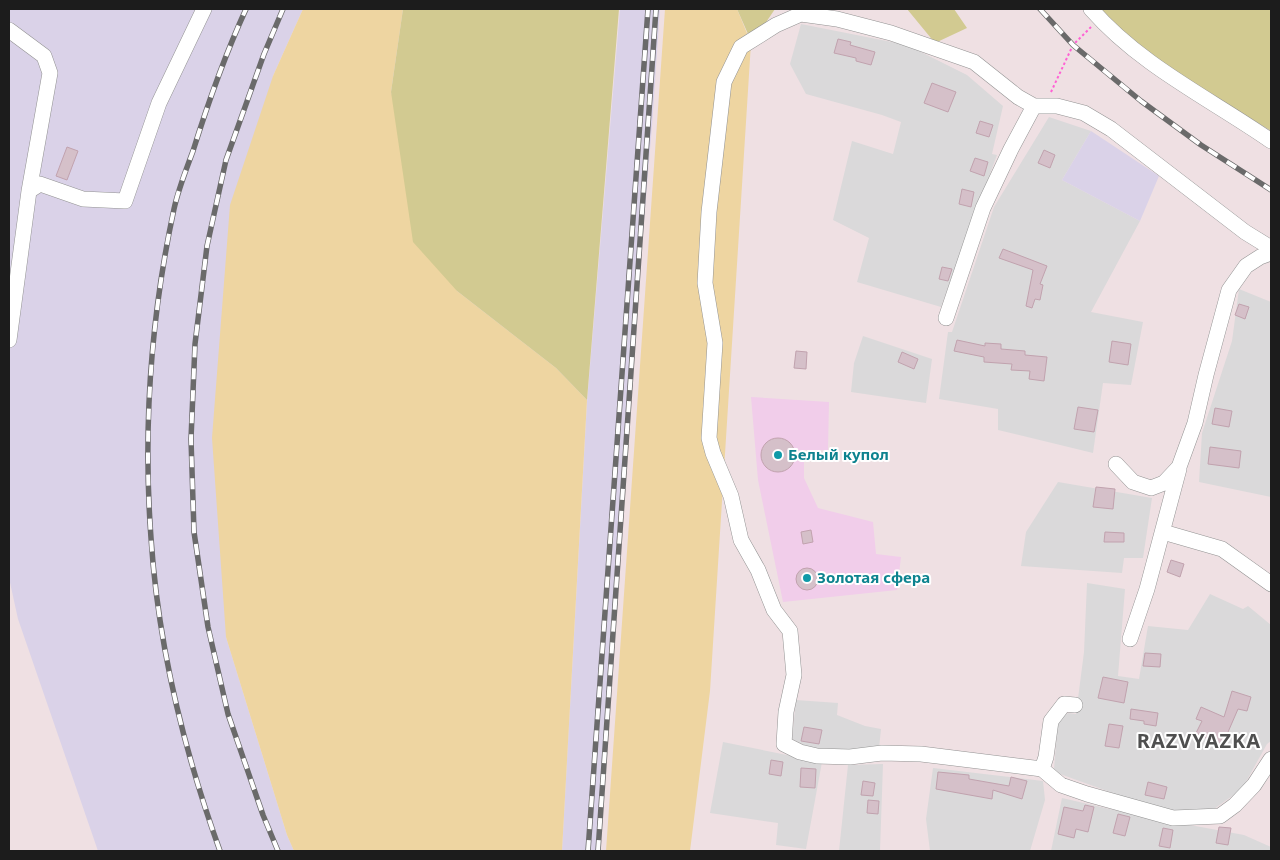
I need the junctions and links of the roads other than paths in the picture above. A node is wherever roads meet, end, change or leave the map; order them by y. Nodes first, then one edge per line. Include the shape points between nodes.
1 (204, 9) edge
2 (1095, 14) edge
3 (9, 30) edge
4 (1040, 106) junction
5 (1271, 141) edge
6 (29, 192) junction
7 (1271, 248) edge
8 (1271, 253) edge
9 (946, 318) dead end
10 (9, 340) edge
11 (1116, 464) dead end
12 (1179, 467) junction
13 (1163, 532) junction
14 (1271, 584) edge
15 (1130, 639) dead end
16 (1075, 705) dead end
17 (1271, 759) edge
18 (1042, 769) junction

1 - 6 street via 159,103 126,201 83,199 40,184
2 - 5 street via 1110,31 1161,71
3 - 6 street via 44,56 50,73
4 - 7 street via 1058,106 1084,113 1111,129 1245,232
4 - 9 street via 1011,149 983,208
4 - 18 street via 1018,97 974,62 892,33 801,14 776,24 741,48 724,82 709,212 705,283 715,344 709,438 731,496 741,540 758,570 774,610 790,631 794,674 786,712 784,744 817,756 921,754
6 - 10 street
8 - 12 street via 1246,266 1229,290 1195,423
11 - 12 street via 1133,482 1151,488 1164,483
12 - 13 street
13 - 14 street via 1222,549
13 - 15 street
16 - 18 street via 1064,704 1051,721
17 - 18 street via 1254,785 1235,805 1220,816 1204,817 1173,818 1087,794 1061,785

